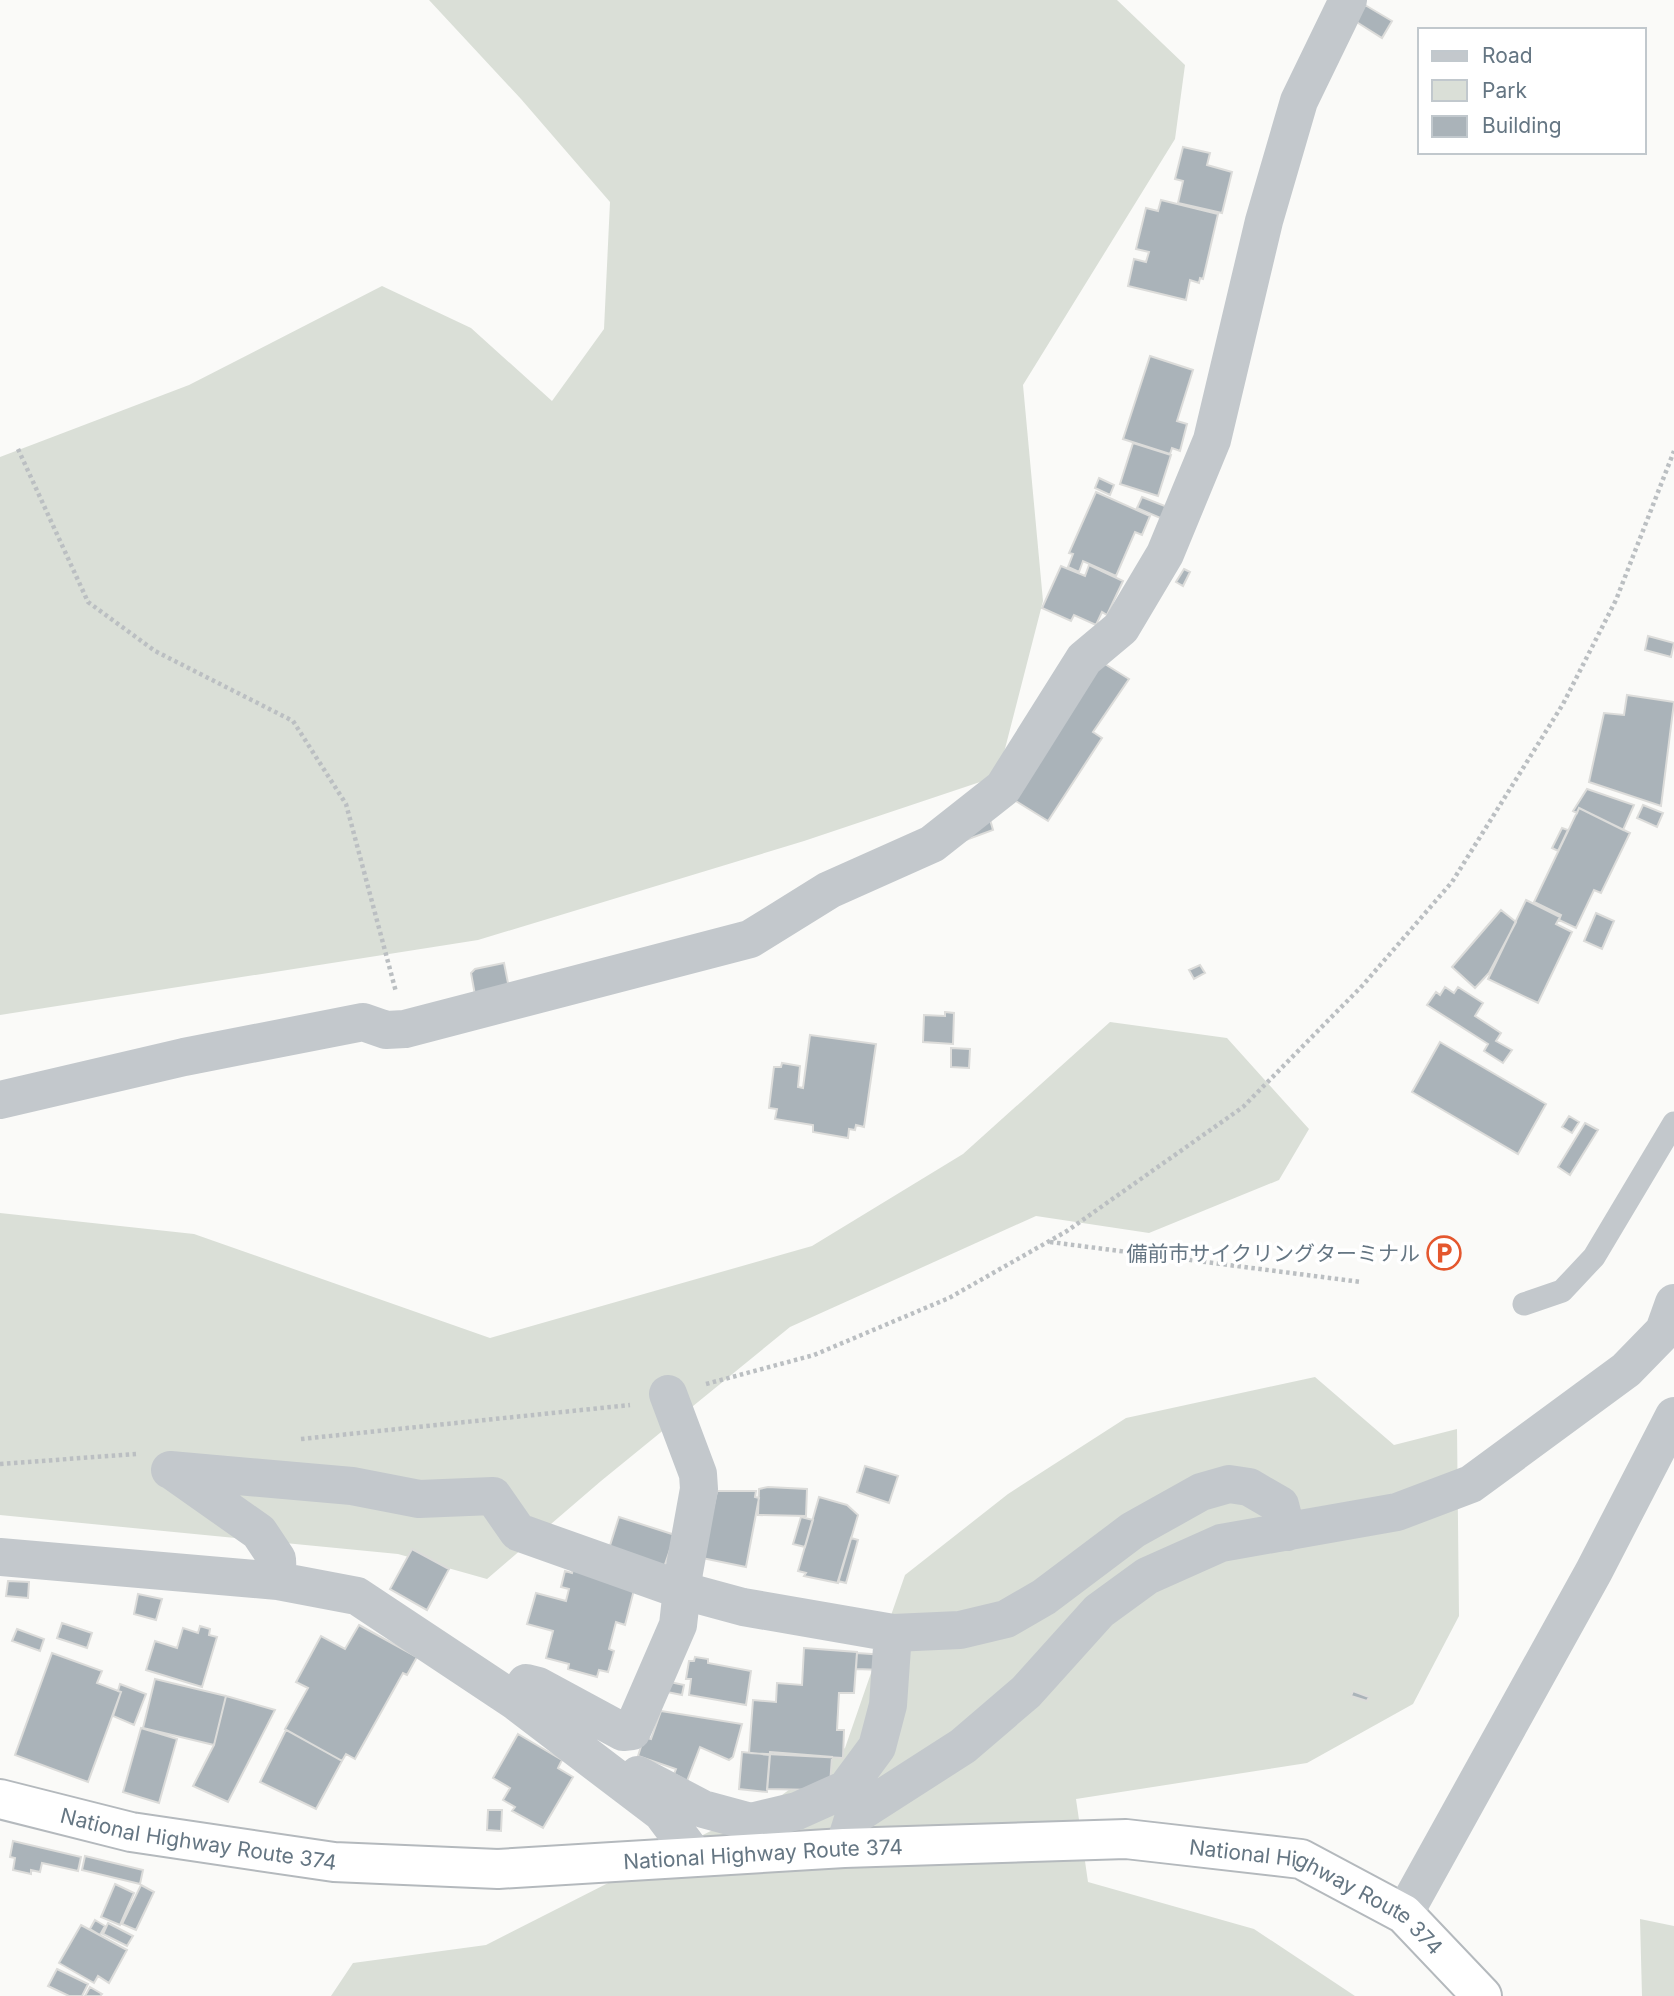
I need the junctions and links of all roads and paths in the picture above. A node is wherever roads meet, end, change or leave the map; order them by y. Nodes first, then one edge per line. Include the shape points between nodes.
1 (1349, 0) edge
2 (18, 449) dead end
3 (1674, 452) edge
4 (398, 1001) dead end
5 (0, 1100) edge
6 (1674, 1123) edge
7 (1049, 1242) junction
8 (1361, 1282) dead end
9 (1674, 1303) edge
10 (1524, 1304) dead end
11 (668, 1394) junction
12 (1674, 1416) edge
13 (295, 1440) dead end
14 (163, 1461) junction
15 (0, 1464) edge
16 (1287, 1532) junction
17 (0, 1557) edge
18 (278, 1581) junction
19 (684, 1591) junction
20 (893, 1633) junction
21 (515, 1701) junction
22 (603, 1769) junction
23 (0, 1799) edge
24 (844, 1848) junction
25 (695, 1857) junction
26 (1404, 1914) junction
27 (1482, 1996) edge

1 - 5 street via 1299,101 1264,221 1212,440 1165,554 1121,628 1084,659 1003,789 932,844 829,890 750,939 405,1029 386,1030 363,1022
2 - 4 path via 88,602 156,651 293,721 346,804
3 - 7 path via 1616,600 1563,704 1452,882 1363,985 1243,1107
6 - 10 lane via 1594,1257 1562,1291
7 - 8 path
7 - 11 path via 950,1298 814,1354
9 - 16 street via 1664,1331 1626,1370 1471,1484 1396,1512
11 - 13 path via 616,1409
11 - 19 street via 698,1474
12 - 26 street
14 - 15 path
14 - 18 street via 259,1532 277,1559
14 - 19 street via 419,1499 493,1496 518,1532
16 - 20 street via 1280,1505 1249,1487 1229,1484 1201,1492 1133,1530 1044,1597 1006,1619 960,1630
16 - 24 street via 1222,1543 1147,1576 1098,1611 1026,1692 963,1746 854,1816
17 - 18 street
18 - 21 street via 357,1596
19 - 20 street via 743,1607
19 - 21 street via 671,1647 632,1731 623,1732 538,1686 526,1684
20 - 22 street via 888,1705 877,1747 846,1788 834,1794 797,1811 751,1822 703,1810 624,1767
21 - 22 street
22 - 25 street via 662,1814
23 - 25 highway, National Highway Route 374 via 131,1832 334,1862 498,1870
24 - 25 highway, National Highway Route 374
24 - 26 highway, National Highway Route 374 via 1126,1839 1301,1859
26 - 27 highway, National Highway Route 374

